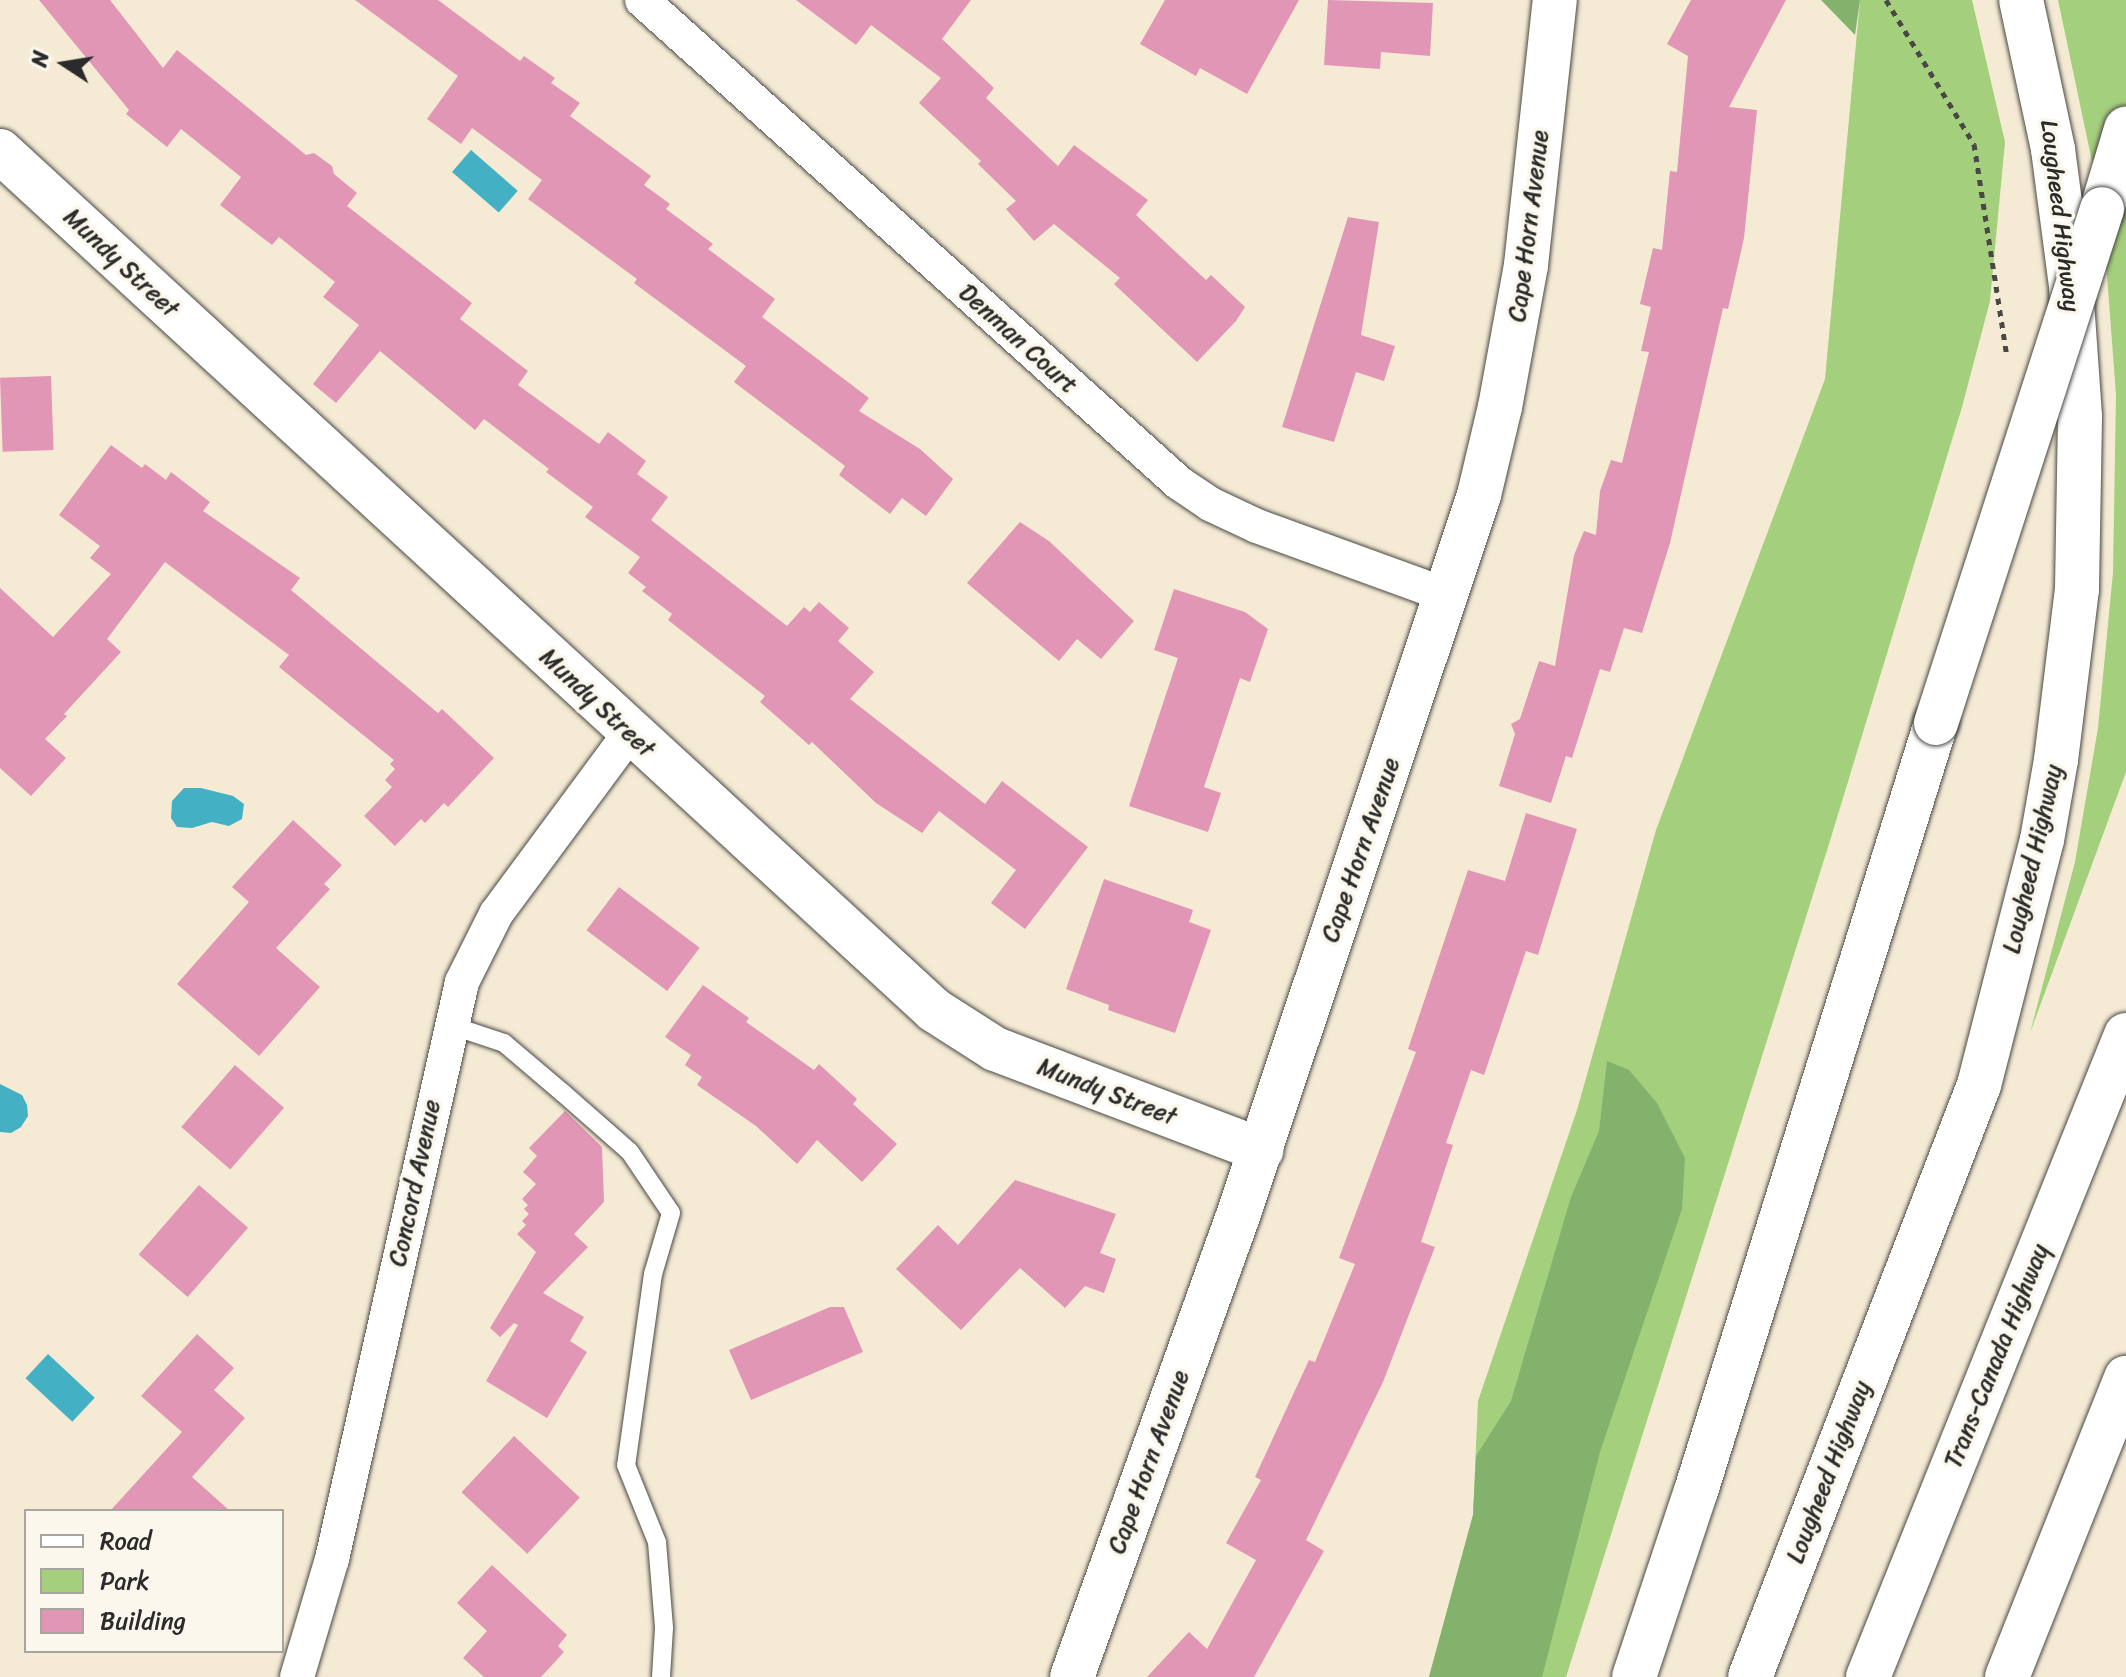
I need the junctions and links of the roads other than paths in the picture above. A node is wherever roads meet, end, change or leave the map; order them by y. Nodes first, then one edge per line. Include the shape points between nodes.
1 (642, 0) edge
2 (1555, 0) edge
3 (2021, 0) edge
4 (2126, 129) edge
5 (0, 151) edge
6 (1447, 595) junction
7 (630, 733) junction
8 (450, 1025) junction
9 (2126, 1035) edge
10 (1261, 1150) junction
11 (2126, 1378) edge
12 (297, 1677) edge
13 (661, 1677) edge
14 (1072, 1677) edge
15 (1634, 1677) edge
16 (1750, 1677) edge
17 (1868, 1677) edge
18 (2007, 1677) edge

1 - 6 street, Denman Court via 1179,483 1257,526
2 - 6 main road, Cape Horn Avenue via 1514,339 1479,495
3 - 16 main road, Lougheed Highway via 2053,149 2071,286 2080,416 2077,589 2056,760 2042,840 1979,1085
4 - 15 main road, bridge
5 - 7 main road, Mundy Street
6 - 10 main road, Cape Horn Avenue
7 - 8 street, Concord Avenue via 496,914 462,982
7 - 10 main road, Mundy Street via 959,1029 1011,1056
8 - 12 street, Concord Avenue via 332,1559
8 - 13 lane via 504,1043 563,1093 630,1152 671,1213 653,1274 626,1465 657,1542 664,1628
9 - 17 main road, Trans-Canada Highway
10 - 14 main road, Cape Horn Avenue
11 - 18 main road

